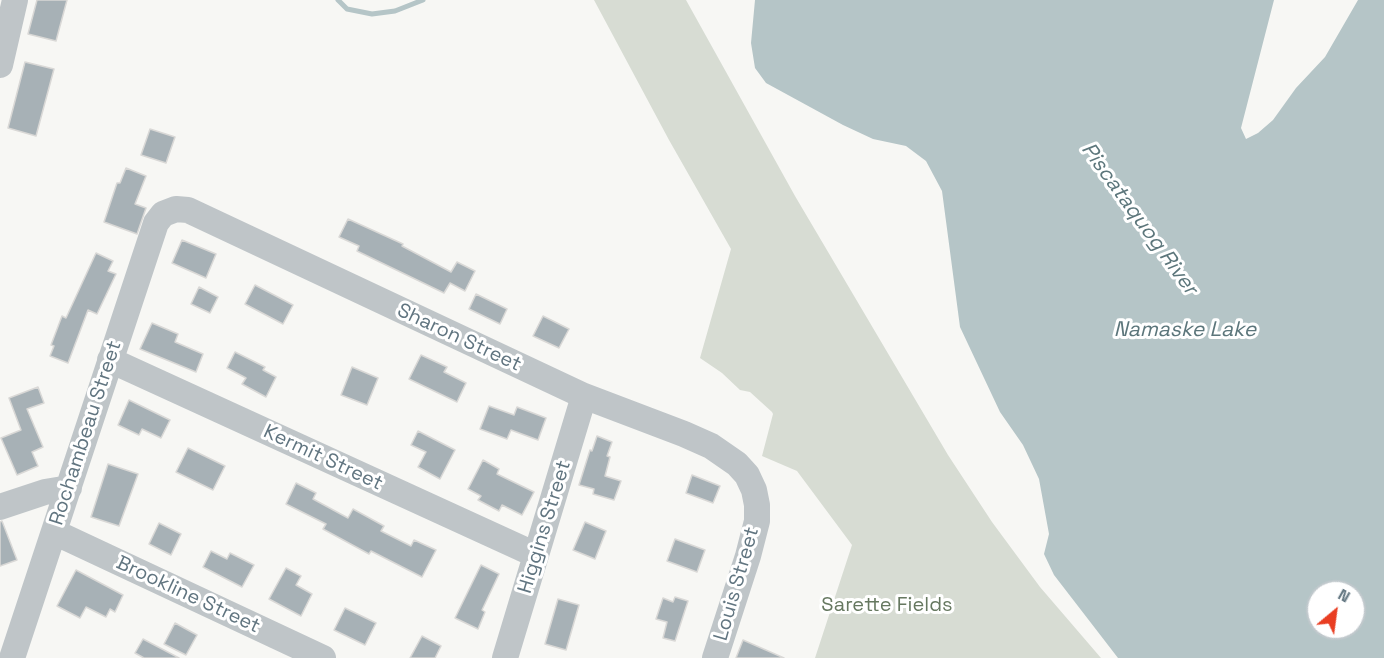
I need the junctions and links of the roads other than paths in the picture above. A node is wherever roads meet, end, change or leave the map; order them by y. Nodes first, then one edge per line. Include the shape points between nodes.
1 (15, 0) edge
2 (2, 51) edge
3 (167, 211) joint
4 (110, 360) junction
5 (584, 396) junction
6 (747, 475) joint
7 (69, 488) junction
8 (0, 507) edge
9 (54, 532) junction
10 (536, 555) junction
11 (12, 658) edge
12 (323, 658) edge
13 (505, 658) edge
14 (715, 658) edge

1 - 2 street
3 - 4 street, Rochambeau Street via 156,223
3 - 5 street, Sharon Street via 188,210
4 - 7 street, Rochambeau Street
4 - 10 street, Kermit Street
5 - 6 street, Sharon Street via 711,446
5 - 10 street, Higgins Street
6 - 14 street, Louis Street via 754,490 757,521
7 - 8 street
7 - 9 street, Rochambeau Street
9 - 11 street, Rochambeau Street
9 - 12 street, Brookline Street
10 - 13 street, Higgins Street

